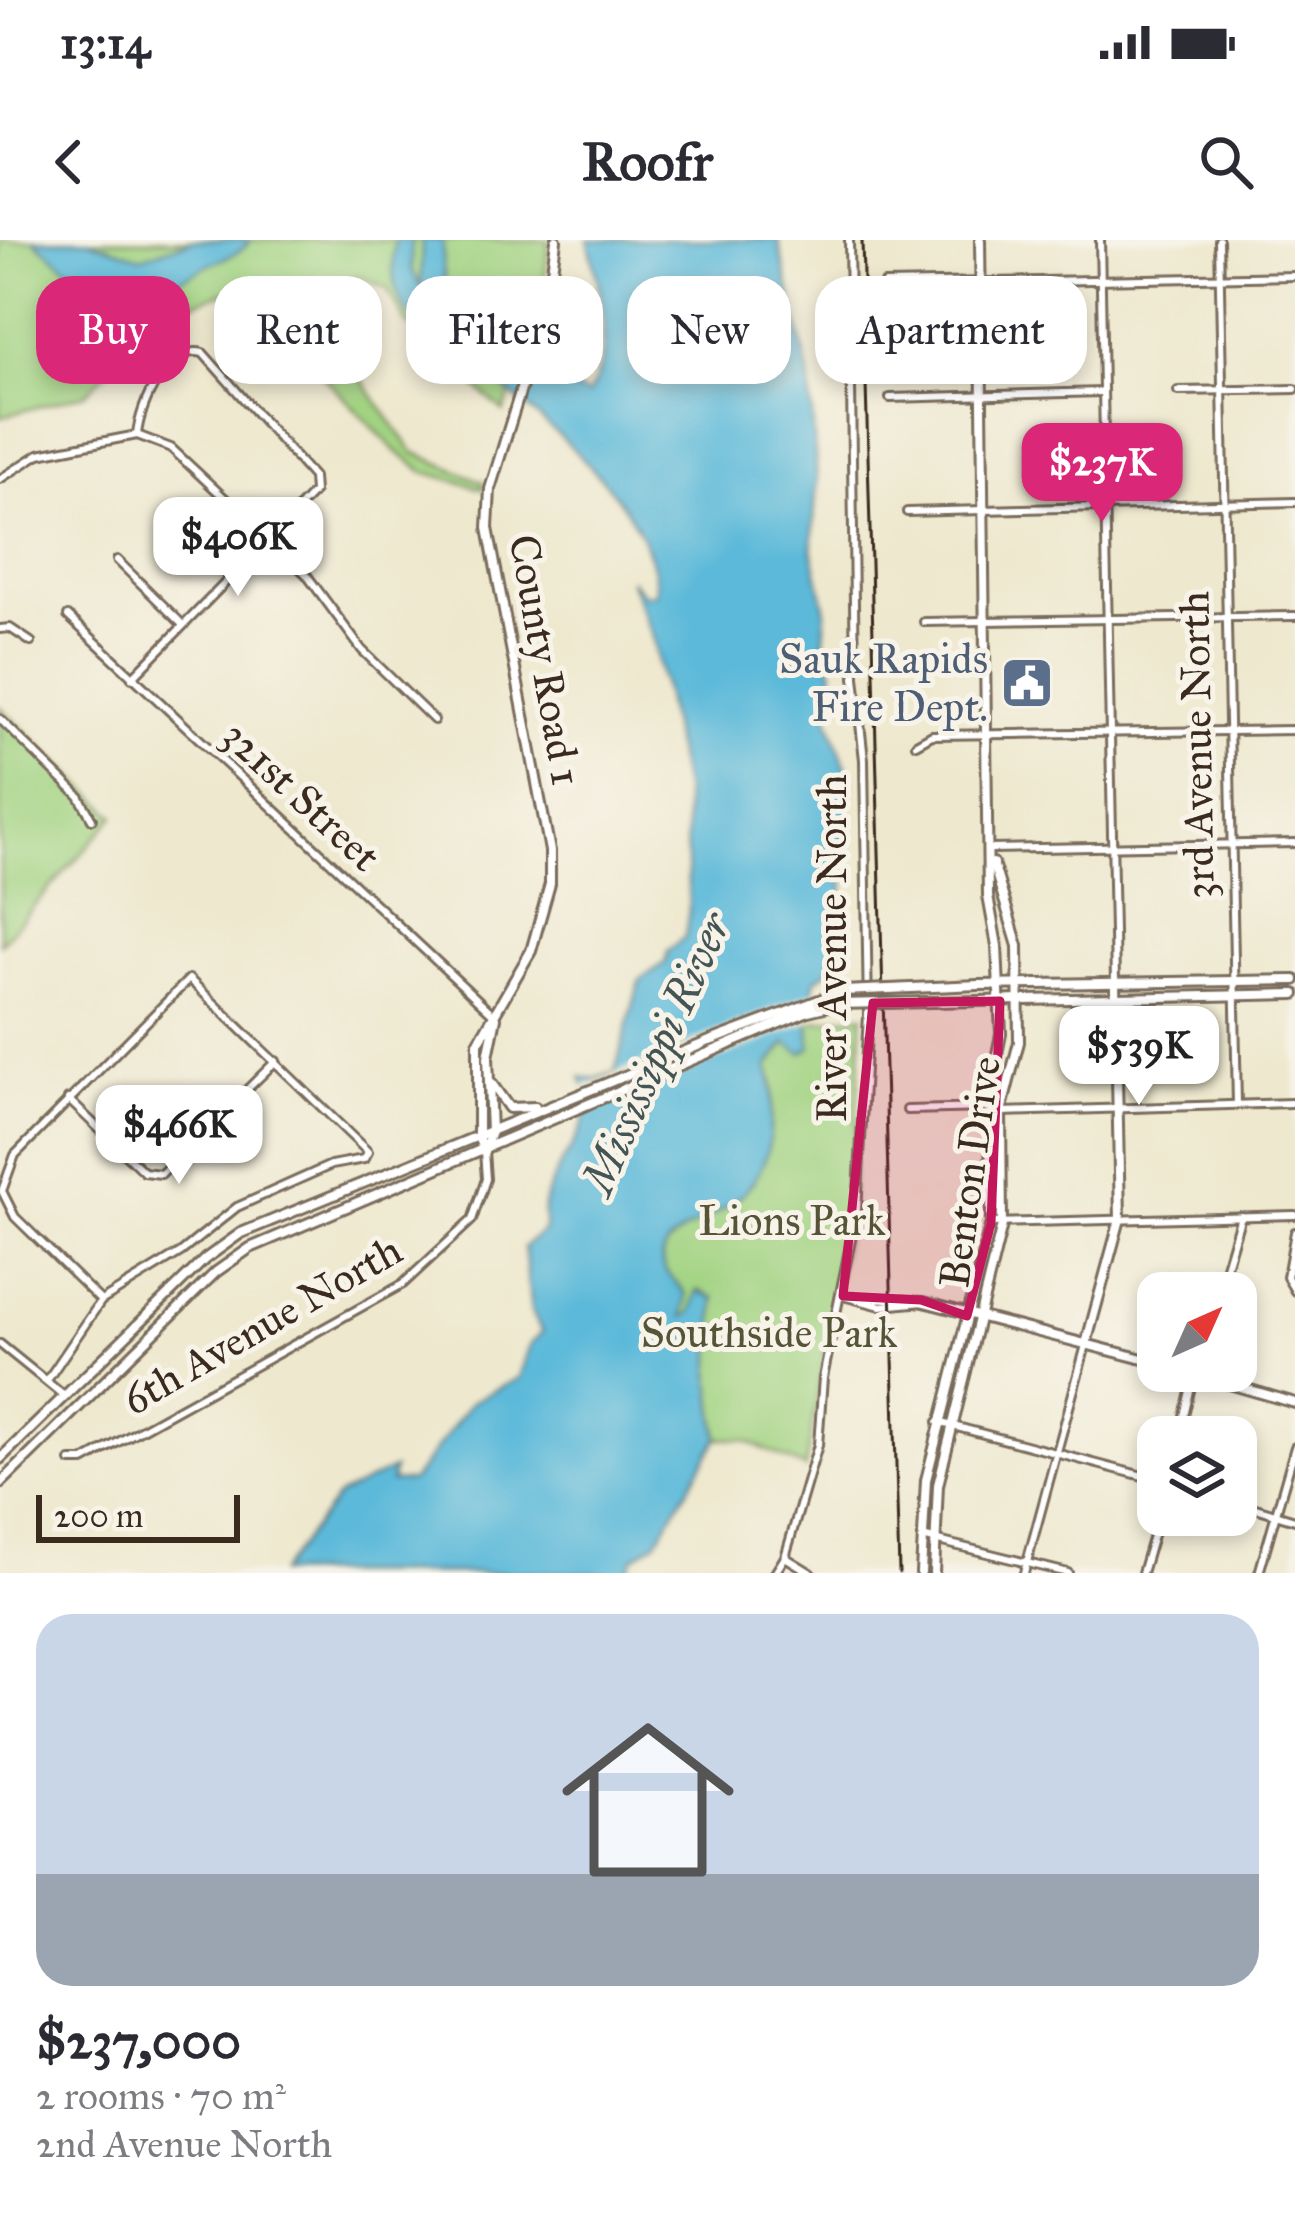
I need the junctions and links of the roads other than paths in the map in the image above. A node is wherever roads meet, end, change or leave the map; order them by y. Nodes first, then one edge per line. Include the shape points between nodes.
1 (556, 240) edge
2 (849, 240) edge
3 (980, 240) edge
4 (1100, 240) edge
5 (1219, 240) edge
6 (981, 276) edge
7 (1295, 276) edge
8 (1219, 278) junction
9 (1087, 279) edge
10 (1100, 279) junction
11 (982, 384) edge
12 (1295, 389) edge
13 (1178, 391) dead end
14 (1102, 392) junction
15 (1220, 392) junction
16 (982, 393) junction
17 (890, 398) dead end
18 (137, 435) junction
19 (0, 479) edge
20 (1295, 502) edge
21 (1108, 504) junction
22 (1220, 504) junction
23 (985, 506) junction
24 (907, 512) dead end
25 (267, 539) junction
26 (117, 560) dead end
27 (68, 616) dead end
28 (1224, 616) junction
29 (1295, 616) edge
30 (1106, 620) junction
31 (986, 621) junction
32 (924, 622) dead end
33 (183, 625) junction
34 (0, 629) edge
35 (31, 642) dead end
36 (132, 678) junction
37 (0, 719) edge
38 (434, 720) dead end
39 (1228, 730) junction
40 (1295, 730) edge
41 (1108, 731) junction
42 (988, 734) junction
43 (916, 744) dead end
44 (92, 820) dead end
45 (1295, 843) edge
46 (1228, 844) junction
47 (1111, 848) junction
48 (991, 849) junction
49 (1295, 980) edge
50 (1115, 982) junction
51 (998, 984) junction
52 (1018, 984) junction
53 (1233, 984) junction
54 (1295, 994) edge
55 (1234, 997) junction
56 (1115, 998) junction
57 (1000, 1000) junction
58 (1018, 1000) junction
59 (496, 1016) junction
60 (276, 1060) junction
61 (488, 1066) junction
62 (68, 1099) junction
63 (1292, 1103) edge
64 (1237, 1104) junction
65 (548, 1105) junction
66 (989, 1108) junction
67 (907, 1109) dead end
68 (1118, 1109) junction
69 (1001, 1112) junction
70 (491, 1132) junction
71 (478, 1138) junction
72 (484, 1151) junction
73 (1295, 1215) edge
74 (1241, 1216) junction
75 (1120, 1220) junction
76 (991, 1222) junction
77 (1002, 1226) junction
78 (1295, 1232) edge
79 (1224, 1272) edge
80 (1295, 1291) edge
81 (843, 1296) junction
82 (100, 1301) junction
83 (924, 1302) joint
84 (968, 1316) junction
85 (979, 1318) junction
86 (1086, 1344) junction
87 (0, 1345) edge
88 (1137, 1358) edge
89 (48, 1379) junction
90 (1257, 1392) edge
91 (63, 1395) junction
92 (1295, 1403) edge
93 (938, 1422) junction
94 (951, 1426) junction
95 (1295, 1447) edge
96 (1056, 1451) junction
97 (0, 1459) edge
98 (71, 1460) dead end
99 (1137, 1474) edge
100 (0, 1484) edge
101 (1257, 1508) edge
102 (1276, 1514) junction
103 (1295, 1520) edge
104 (1153, 1536) edge
105 (922, 1537) junction
106 (934, 1537) junction
107 (785, 1557) junction
108 (1027, 1562) junction
109 (775, 1573) edge
110 (811, 1573) edge
111 (921, 1573) edge
112 (934, 1573) edge
113 (1024, 1573) edge
114 (1068, 1573) edge
115 (1142, 1573) edge
116 (1258, 1573) edge

1 - 59 main road, County Road 1 via 548,302 490,489 488,528 550,851 550,884 531,952
2 - 81 street, River Avenue North via 868,1015 857,1210
3 - 6 main road, Benton Drive
4 - 10 street
5 - 8 street, 3rd Avenue North
7 - 8 street
8 - 10 street
8 - 15 street, 3rd Avenue North
9 - 10 street
10 - 14 street
11 - 16 main road, Benton Drive
12 - 15 street
13 - 15 street
14 - 16 street
14 - 21 street
15 - 22 street, 3rd Avenue North
16 - 17 street
16 - 23 main road, Benton Drive
18 - 19 street via 38,454
18 - 25 street via 171,448
18 - 25 street via 172,358 203,353 313,477 314,492
20 - 22 street
21 - 22 street
21 - 23 street
21 - 30 street
22 - 28 street, 3rd Avenue North
23 - 24 street
23 - 31 main road, Benton Drive
25 - 33 street
25 - 38 street
26 - 33 street
27 - 36 street, 321st Street
28 - 29 street
28 - 30 street
28 - 39 street, 3rd Avenue North
30 - 31 street
30 - 41 street
31 - 32 street
31 - 42 main road, Benton Drive
33 - 36 street
34 - 35 street
36 - 59 street, 321st Street
37 - 44 street via 79,796
39 - 40 street
39 - 41 street
39 - 46 street, 3rd Avenue North
41 - 42 street
41 - 47 street
42 - 43 street via 932,735
42 - 48 main road, Benton Drive
45 - 46 street
46 - 47 street
46 - 53 street, 3rd Avenue North
47 - 48 street
47 - 50 street
48 - 51 main road, Benton Drive
48 - 52 main road, Benton Drive via 1016,937
49 - 53 main road
50 - 52 main road
50 - 53 main road
50 - 56 main road
51 - 52 main road
51 - 57 main road, Benton Drive
51 - 65 main road, bridge via 843,991
52 - 58 main road, Benton Drive
53 - 55 street, 3rd Avenue North
54 - 55 main road
55 - 56 main road
55 - 64 street, 3rd Avenue North
56 - 58 main road
56 - 68 main road
57 - 58 main road
57 - 66 main road, Benton Drive
57 - 72 main road, bridge via 808,1010
58 - 69 main road, Benton Drive via 1018,1051
59 - 61 main road, County Road 1
59 - 71 main road, County Road 1 via 478,1042
60 - 62 street via 161,1174 144,1172
60 - 62 street via 189,979
60 - 82 street via 368,1152 364,1159 331,1165 237,1207
61 - 65 main road via 501,1104
61 - 70 main road, County Road 1
62 - 82 street via 15,1155 2,1191 15,1216
63 - 64 street
64 - 68 street
65 - 70 main road
66 - 67 street
66 - 69 street
66 - 76 main road, Benton Drive
68 - 69 street
68 - 75 main road
69 - 77 main road, Benton Drive
70 - 71 main road
70 - 72 main road
71 - 72 main road
71 - 91 main road via 241,1233
72 - 98 street, 6th Avenue North via 486,1180 472,1220 403,1284 84,1461
72 - 100 main road via 232,1259
73 - 74 street
74 - 75 street
74 - 79 street
75 - 77 street
75 - 86 main road
76 - 77 street
76 - 84 main road, Benton Drive
77 - 85 main road, Benton Drive
78 - 80 street via 1287,1277
81 - 83 street via 881,1306
81 - 107 street, River Avenue North via 818,1445
82 - 89 street
83 - 84 main road
84 - 85 main road
84 - 93 main road, Benton Drive
85 - 86 main road
85 - 94 main road, Benton Drive
86 - 88 main road
86 - 96 street
87 - 89 street
89 - 91 street
90 - 92 main road
91 - 97 main road
93 - 94 street
93 - 105 main road, Benton Drive
94 - 96 street
94 - 106 main road, Benton Drive
95 - 102 street
96 - 99 street
96 - 108 street
101 - 102 street
102 - 103 street
102 - 116 street
104 - 115 street
105 - 106 street
105 - 111 main road, Benton Drive
106 - 108 street
106 - 112 main road, Benton Drive
107 - 109 street, River Avenue North
107 - 110 street
108 - 113 street
108 - 114 street

